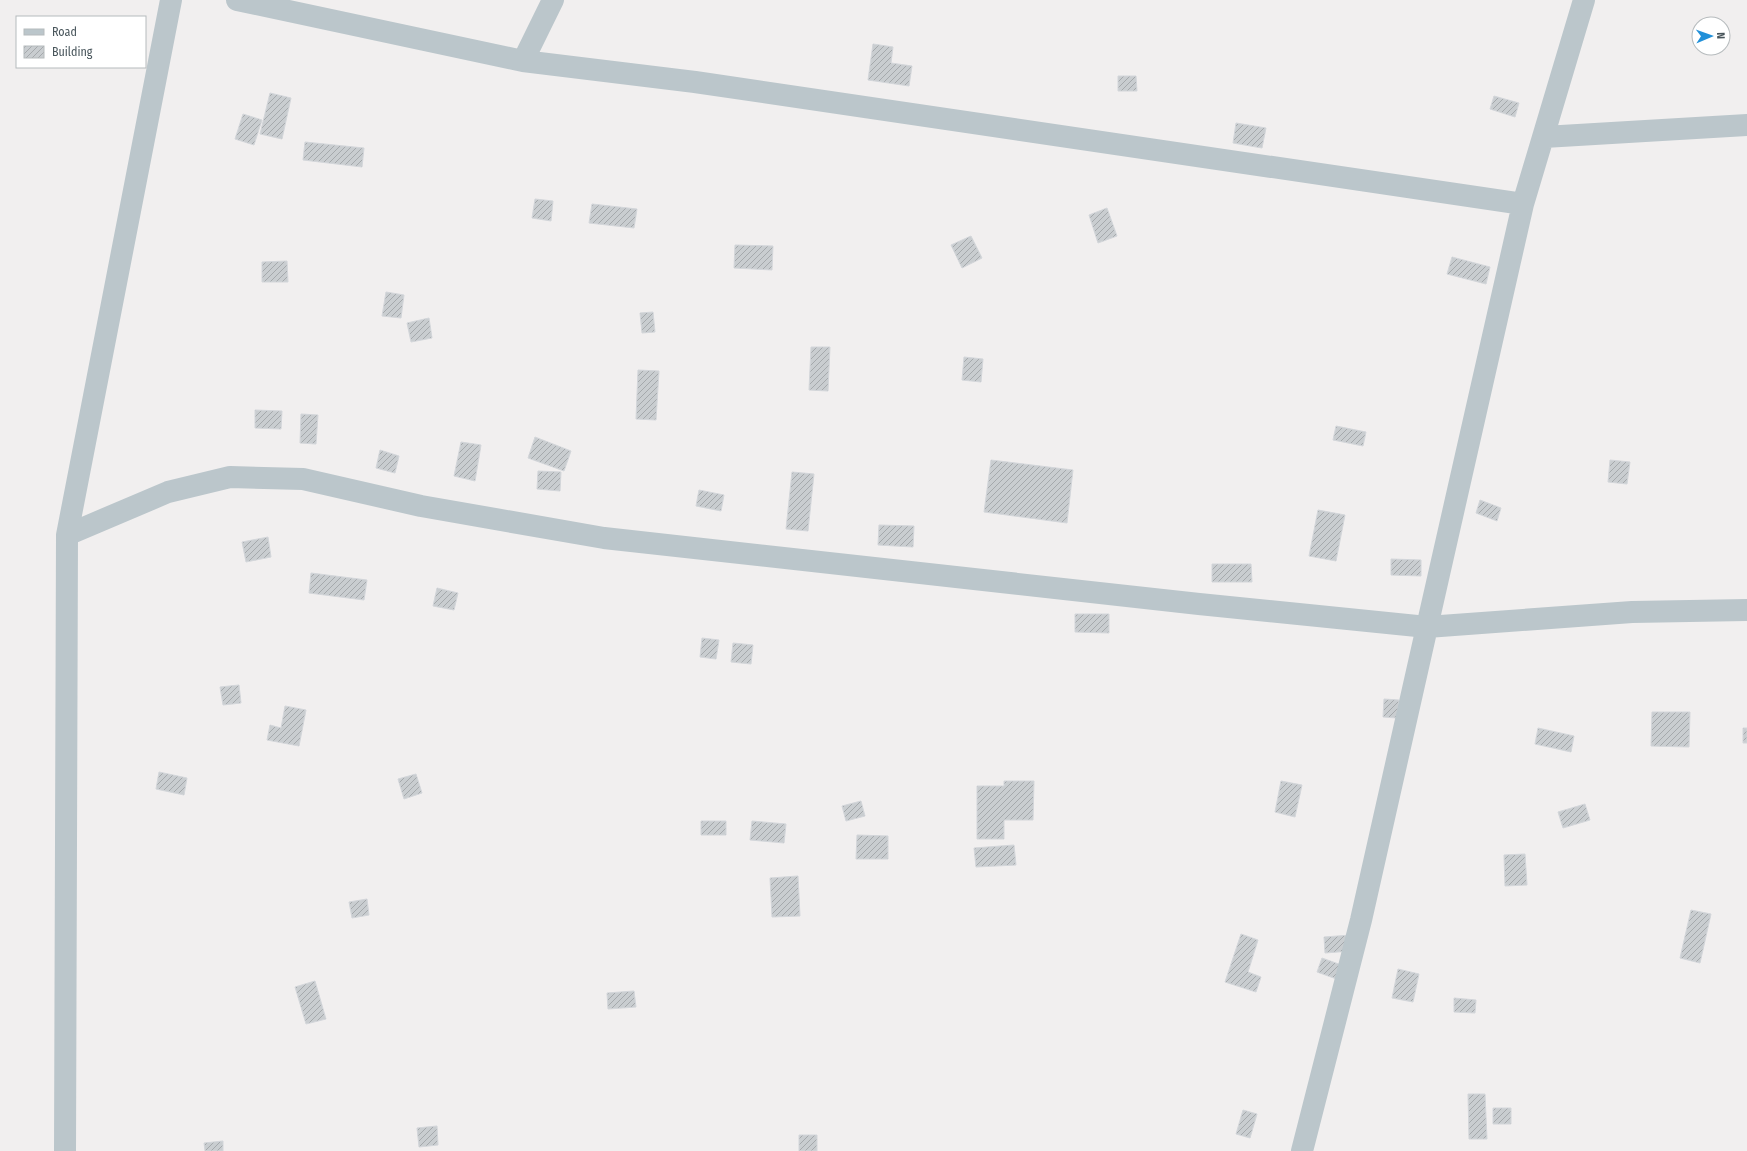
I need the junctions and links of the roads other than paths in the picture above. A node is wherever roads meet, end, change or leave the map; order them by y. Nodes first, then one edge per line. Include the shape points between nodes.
1 (171, 0) edge
2 (237, 0) edge
3 (554, 0) edge
4 (1584, 0) edge
5 (523, 61) junction
6 (1747, 125) edge
7 (1544, 137) junction
8 (1523, 204) junction
9 (67, 535) junction
10 (1747, 610) edge
11 (1427, 627) junction
12 (65, 1151) edge
13 (1302, 1151) edge

1 - 9 street
2 - 5 street
3 - 5 street
4 - 7 street
5 - 8 street via 695,82
6 - 7 street
7 - 8 street
8 - 11 street
9 - 11 street via 168,492 199,484 230,477 303,479 421,506 604,538
9 - 12 street
10 - 11 street via 1632,612
11 - 13 street via 1361,920

